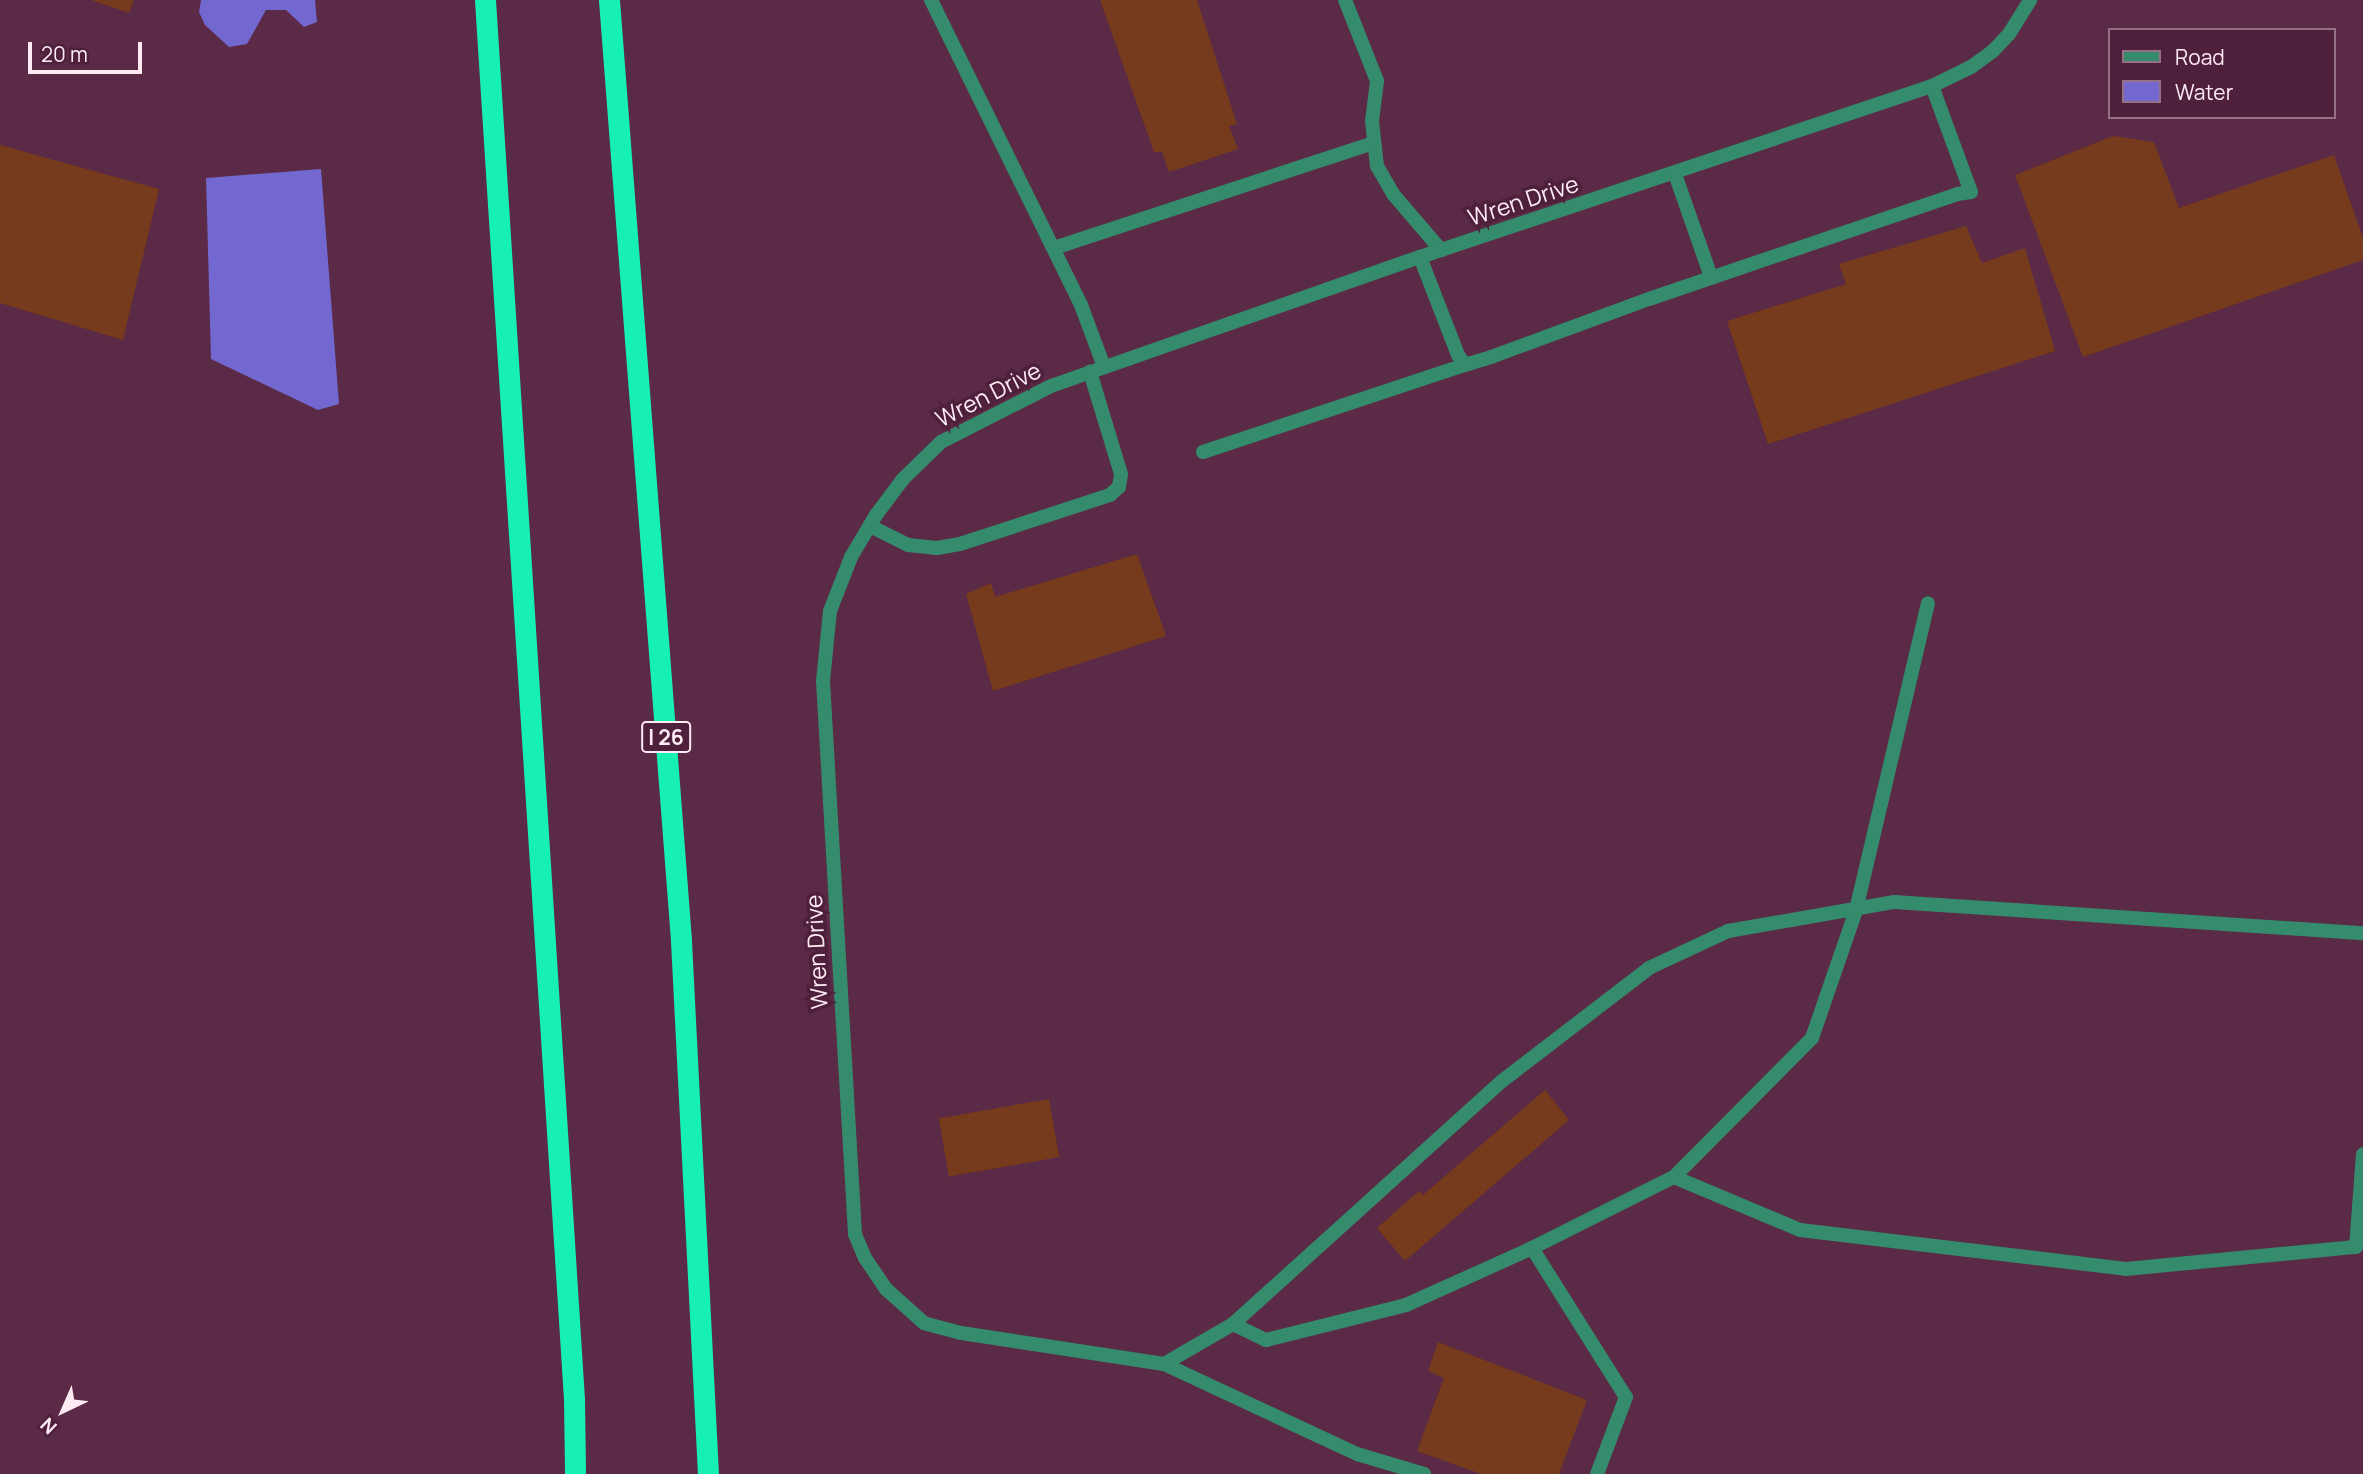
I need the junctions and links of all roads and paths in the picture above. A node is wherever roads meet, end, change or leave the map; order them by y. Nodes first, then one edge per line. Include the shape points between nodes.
1 (485, 0) edge
2 (609, 0) edge
3 (931, 0) edge
4 (1345, 0) edge
5 (2030, 0) edge
6 (1932, 86) junction
7 (1373, 143) junction
8 (1675, 174) junction
9 (1054, 248) junction
10 (1441, 250) junction
11 (1420, 257) junction
12 (1711, 277) junction
13 (1465, 365) junction
14 (1104, 367) junction
15 (1090, 372) junction
16 (1203, 452) dead end
17 (870, 526) junction
18 (1928, 603) dead end
19 (1856, 910) junction
20 (2363, 933) edge
21 (2363, 1154) edge
22 (1674, 1177) junction
23 (1532, 1248) junction
24 (1233, 1324) junction
25 (1164, 1364) junction
26 (575, 1474) edge
27 (708, 1474) edge
28 (1424, 1474) edge
29 (1597, 1474) edge

1 - 26 highway via 571,1344
2 - 27 highway, I 26 via 681,941
3 - 9 street
4 - 7 street via 1377,81
5 - 6 street, Wren Drive via 1993,51
6 - 8 street, Wren Drive
6 - 12 street via 1971,192
7 - 9 street
7 - 10 street via 1377,166 1393,194
8 - 10 street, Wren Drive
8 - 12 street
9 - 14 street
10 - 11 street, Wren Drive
11 - 13 street
11 - 14 street, Wren Drive
12 - 13 street
13 - 16 street
14 - 15 street, Wren Drive
15 - 17 street, Wren Drive via 990,414 941,442 903,479
15 - 17 street via 1121,474 1119,487 1110,495 937,548 908,545
17 - 25 street, Wren Drive via 851,557 830,611 822,681 855,1234 886,1289 924,1323 961,1333
18 - 19 street
19 - 20 street via 1894,902
19 - 22 street via 1812,1038
19 - 24 street via 1728,931 1649,968 1502,1081
21 - 22 street via 2356,1247 2126,1269 1800,1230
22 - 23 street
23 - 24 street via 1406,1305 1266,1339
23 - 29 street via 1626,1396
24 - 25 street
25 - 28 street, Wren Drive via 1357,1454

